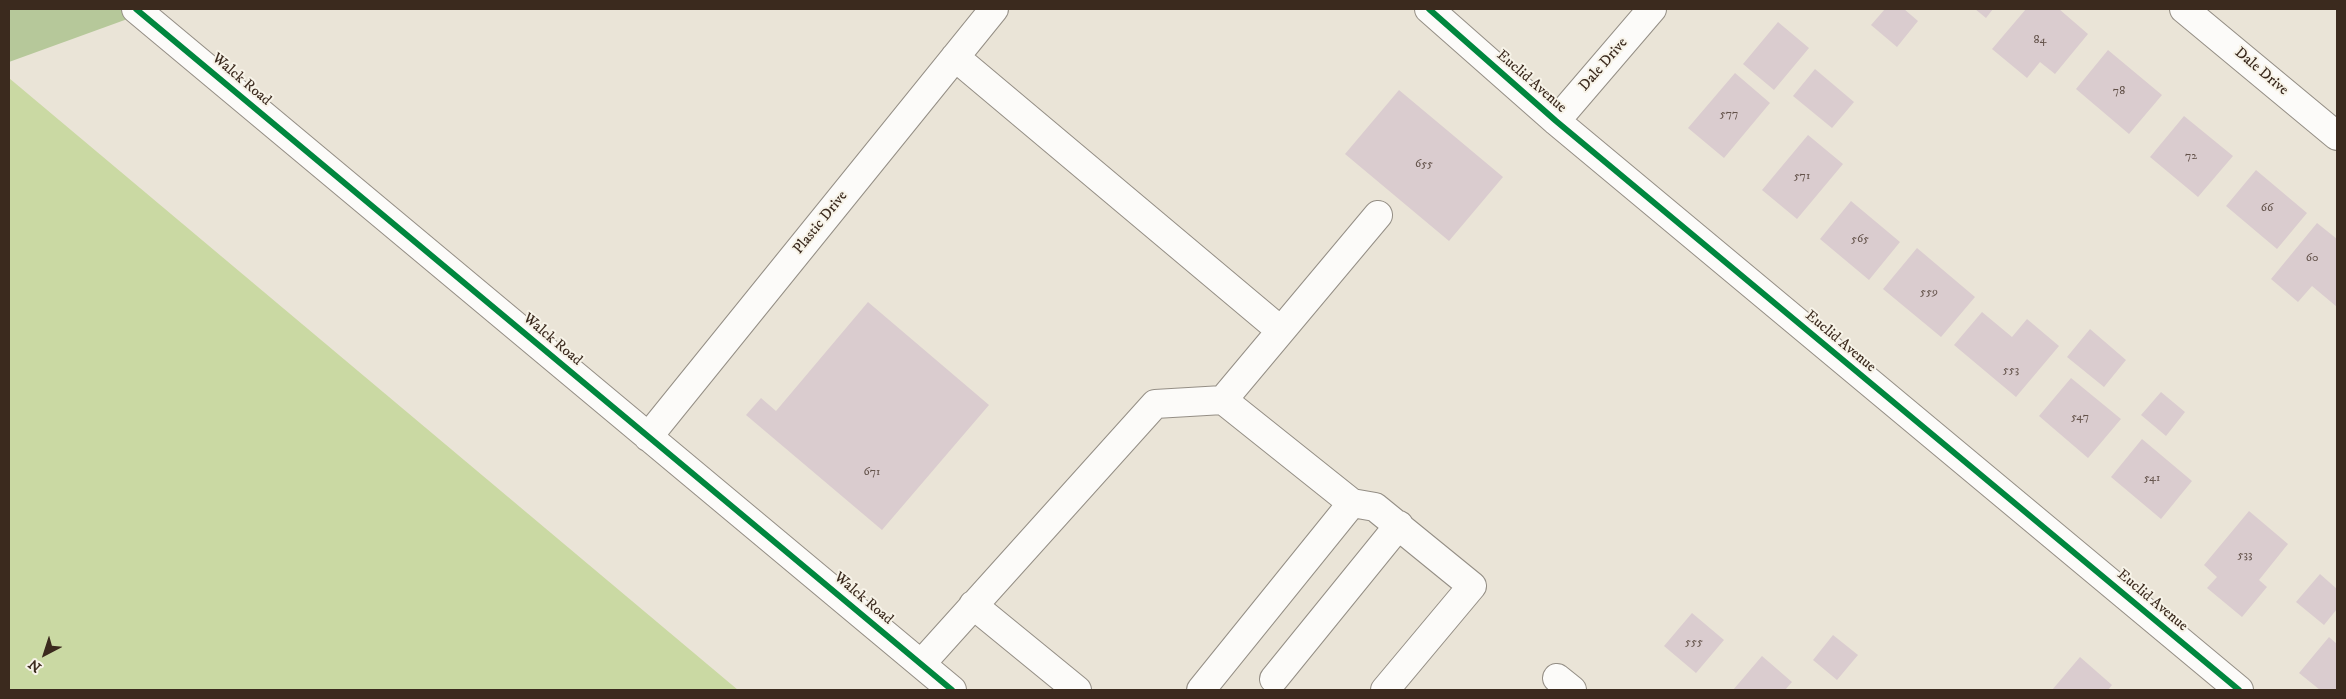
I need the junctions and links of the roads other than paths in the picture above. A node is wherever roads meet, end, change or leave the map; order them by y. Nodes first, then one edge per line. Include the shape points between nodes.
1 (136, 9) edge
2 (994, 9) edge
3 (1429, 9) edge
4 (1652, 9) edge
5 (2184, 9) edge
6 (955, 57) junction
7 (1556, 121) junction
8 (2337, 136) edge
9 (1378, 215) dead end
10 (1280, 330) junction
11 (1222, 400) junction
12 (648, 437) junction
13 (1352, 503) junction
14 (1399, 524) junction
15 (973, 605) junction
16 (921, 664) junction
17 (1274, 680) dead end
18 (952, 690) edge
19 (1077, 690) edge
20 (1201, 690) edge
21 (1385, 690) edge
22 (2239, 690) edge

1 - 12 street, Walck Road
2 - 6 street, Plastic Drive
3 - 7 street, Euclid Avenue
4 - 7 street, Dale Drive
5 - 8 street, Dale Drive
6 - 10 street
6 - 12 street, Plastic Drive
7 - 22 street, Euclid Avenue
9 - 10 street
10 - 11 street
11 - 13 street
11 - 15 street via 1155,404
12 - 16 street, Walck Road
13 - 14 street via 1375,507
13 - 20 street
14 - 17 street
14 - 21 street via 1472,586
15 - 16 street
15 - 19 street
16 - 18 street, Walck Road

